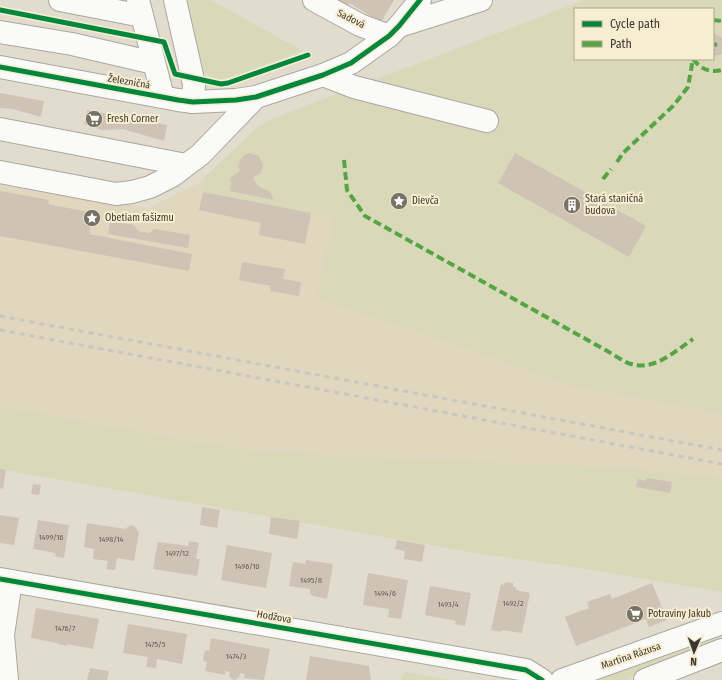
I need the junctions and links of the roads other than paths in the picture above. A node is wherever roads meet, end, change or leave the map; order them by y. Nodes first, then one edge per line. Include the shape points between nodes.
1 (60, 0) edge
2 (175, 0) edge
3 (314, 0) edge
4 (420, 0) edge
5 (481, 0) edge
6 (140, 8) edge
7 (394, 31) junction
8 (0, 32) edge
9 (0, 67) edge
10 (155, 69) junction
11 (323, 75) junction
12 (163, 97) junction
13 (256, 97) junction
14 (193, 102) junction
15 (487, 121) dead end
16 (0, 129) edge
17 (186, 165) junction
18 (0, 172) edge
19 (5, 580) edge
20 (722, 623) edge
21 (722, 650) edge
22 (7, 680) edge
23 (542, 680) edge
24 (562, 680) edge
25 (645, 680) edge

1 - 6 street
2 - 14 street via 194,84
3 - 7 street, Sadová via 360,25
4 - 7 street
5 - 7 street
6 - 10 street
7 - 11 street, Železničná via 351,63
8 - 10 street via 72,44
9 - 12 street, Železničná
10 - 12 street
11 - 13 street, Železničná
11 - 15 street via 354,87
12 - 14 street, Železničná
13 - 14 street, Železničná
13 - 17 street via 201,154
16 - 17 street
17 - 18 street via 150,187 116,194
19 - 22 street via 3,635
19 - 23 street, Hodžova via 526,670
20 - 24 street, Martina Rázusa
21 - 25 street

